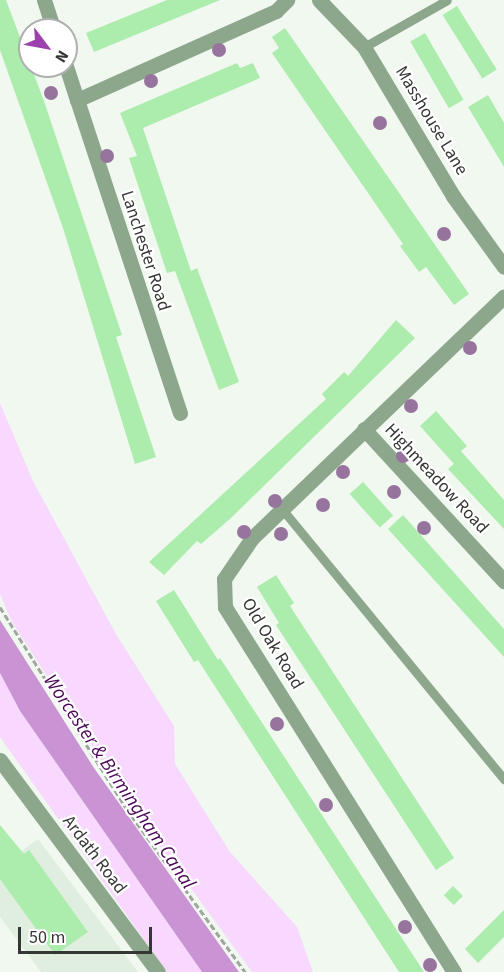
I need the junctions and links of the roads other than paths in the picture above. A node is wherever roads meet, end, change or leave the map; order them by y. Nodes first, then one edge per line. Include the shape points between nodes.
1 (44, 0) edge
2 (288, 0) edge
3 (319, 0) edge
4 (447, 0) edge
5 (50, 18) edge
6 (364, 47) junction
7 (70, 78) edge
8 (77, 100) junction
9 (504, 267) edge
10 (504, 296) edge
11 (180, 413) dead end
12 (364, 429) junction
13 (282, 509) junction
14 (504, 581) edge
15 (0, 760) edge
16 (504, 779) edge
17 (158, 972) edge
18 (454, 972) edge

1 - 5 street
2 - 8 street via 276,11
3 - 6 street, Masshouse Lane
4 - 6 lane
6 - 9 street, Masshouse Lane via 453,196
7 - 8 street, Lanchester Road
8 - 11 street, Lanchester Road
10 - 12 street, Old Oak Road
12 - 13 street, Old Oak Road
12 - 14 street, Highmeadow Road
13 - 16 lane
13 - 18 street, Old Oak Road via 232,564 224,579 225,606
15 - 17 street, Ardath Road

